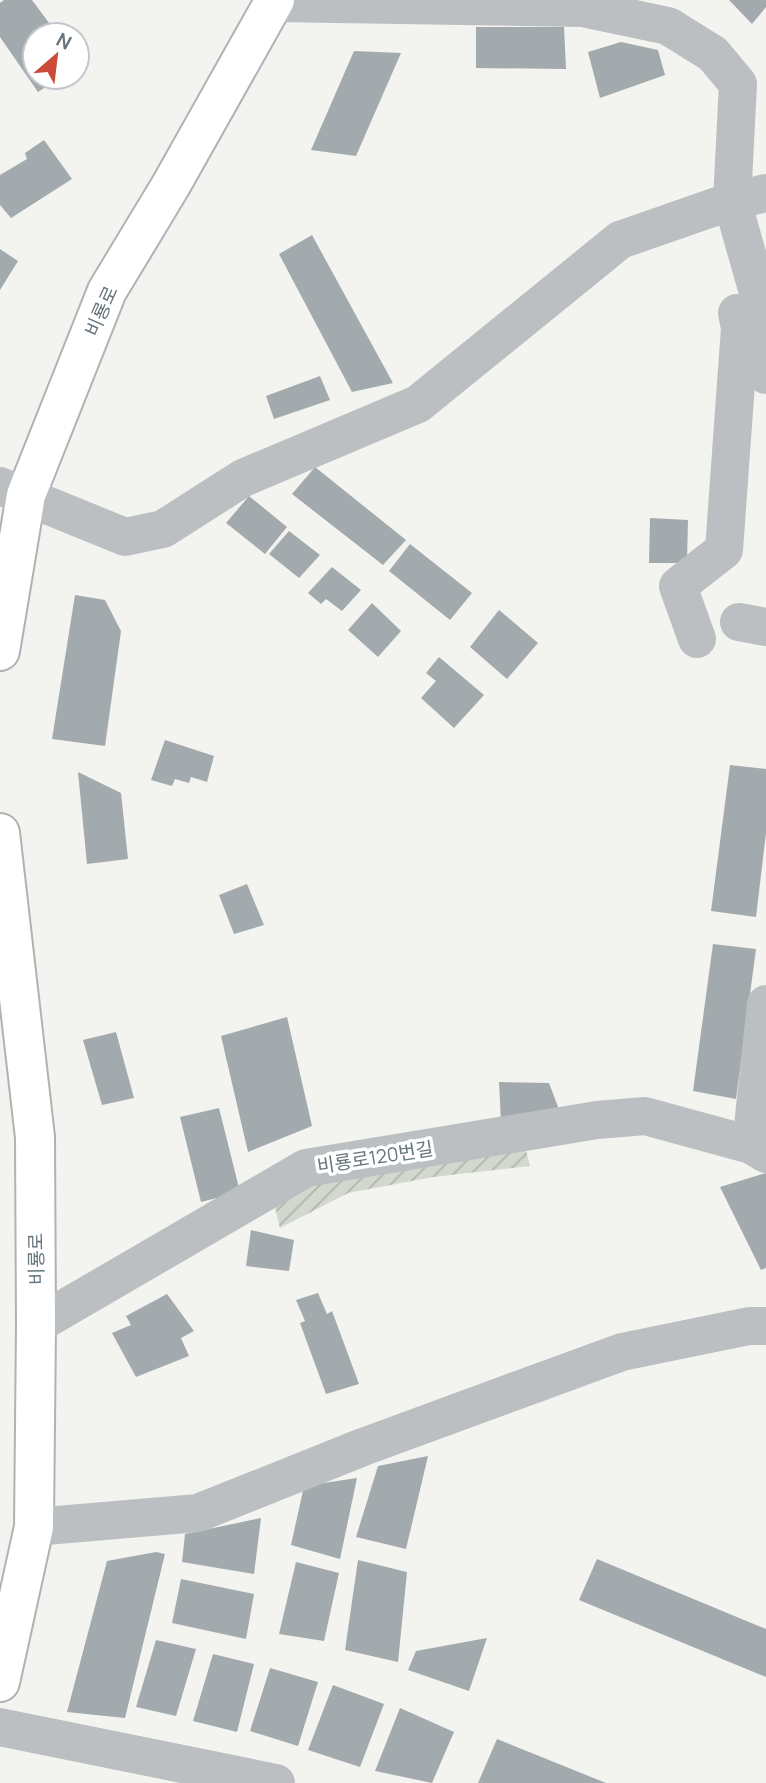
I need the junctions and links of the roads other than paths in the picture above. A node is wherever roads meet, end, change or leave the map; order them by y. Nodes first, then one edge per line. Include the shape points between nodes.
1 (274, 2) edge
2 (752, 79) edge
3 (737, 201) edge
4 (765, 317) edge
5 (765, 366) edge
6 (13, 491) edge
7 (696, 639) dead end
8 (0, 651) edge
9 (0, 833) edge
10 (766, 1004) edge
11 (758, 1149) edge
12 (36, 1325) junction
13 (766, 1326) edge
14 (34, 1527) junction
15 (0, 1682) edge
16 (0, 1727) edge
17 (276, 1783) edge

1 - 2 street via 582,8 668,26
1 - 6 main road, 비룡로 via 107,291
2 - 3 street
3 - 4 street
3 - 6 street via 620,240 418,404 243,478 163,529 125,537
3 - 7 street via 740,328 724,550 678,586
4 - 5 street
6 - 8 main road, 비룡로
9 - 12 main road, 비룡로 via 34,1137
10 - 11 street
11 - 12 street, 비룡로120번길 via 645,1116 306,1168
12 - 14 main road, 비룡로
13 - 14 street via 622,1352 198,1513
14 - 15 main road, 비룡로
16 - 17 street

